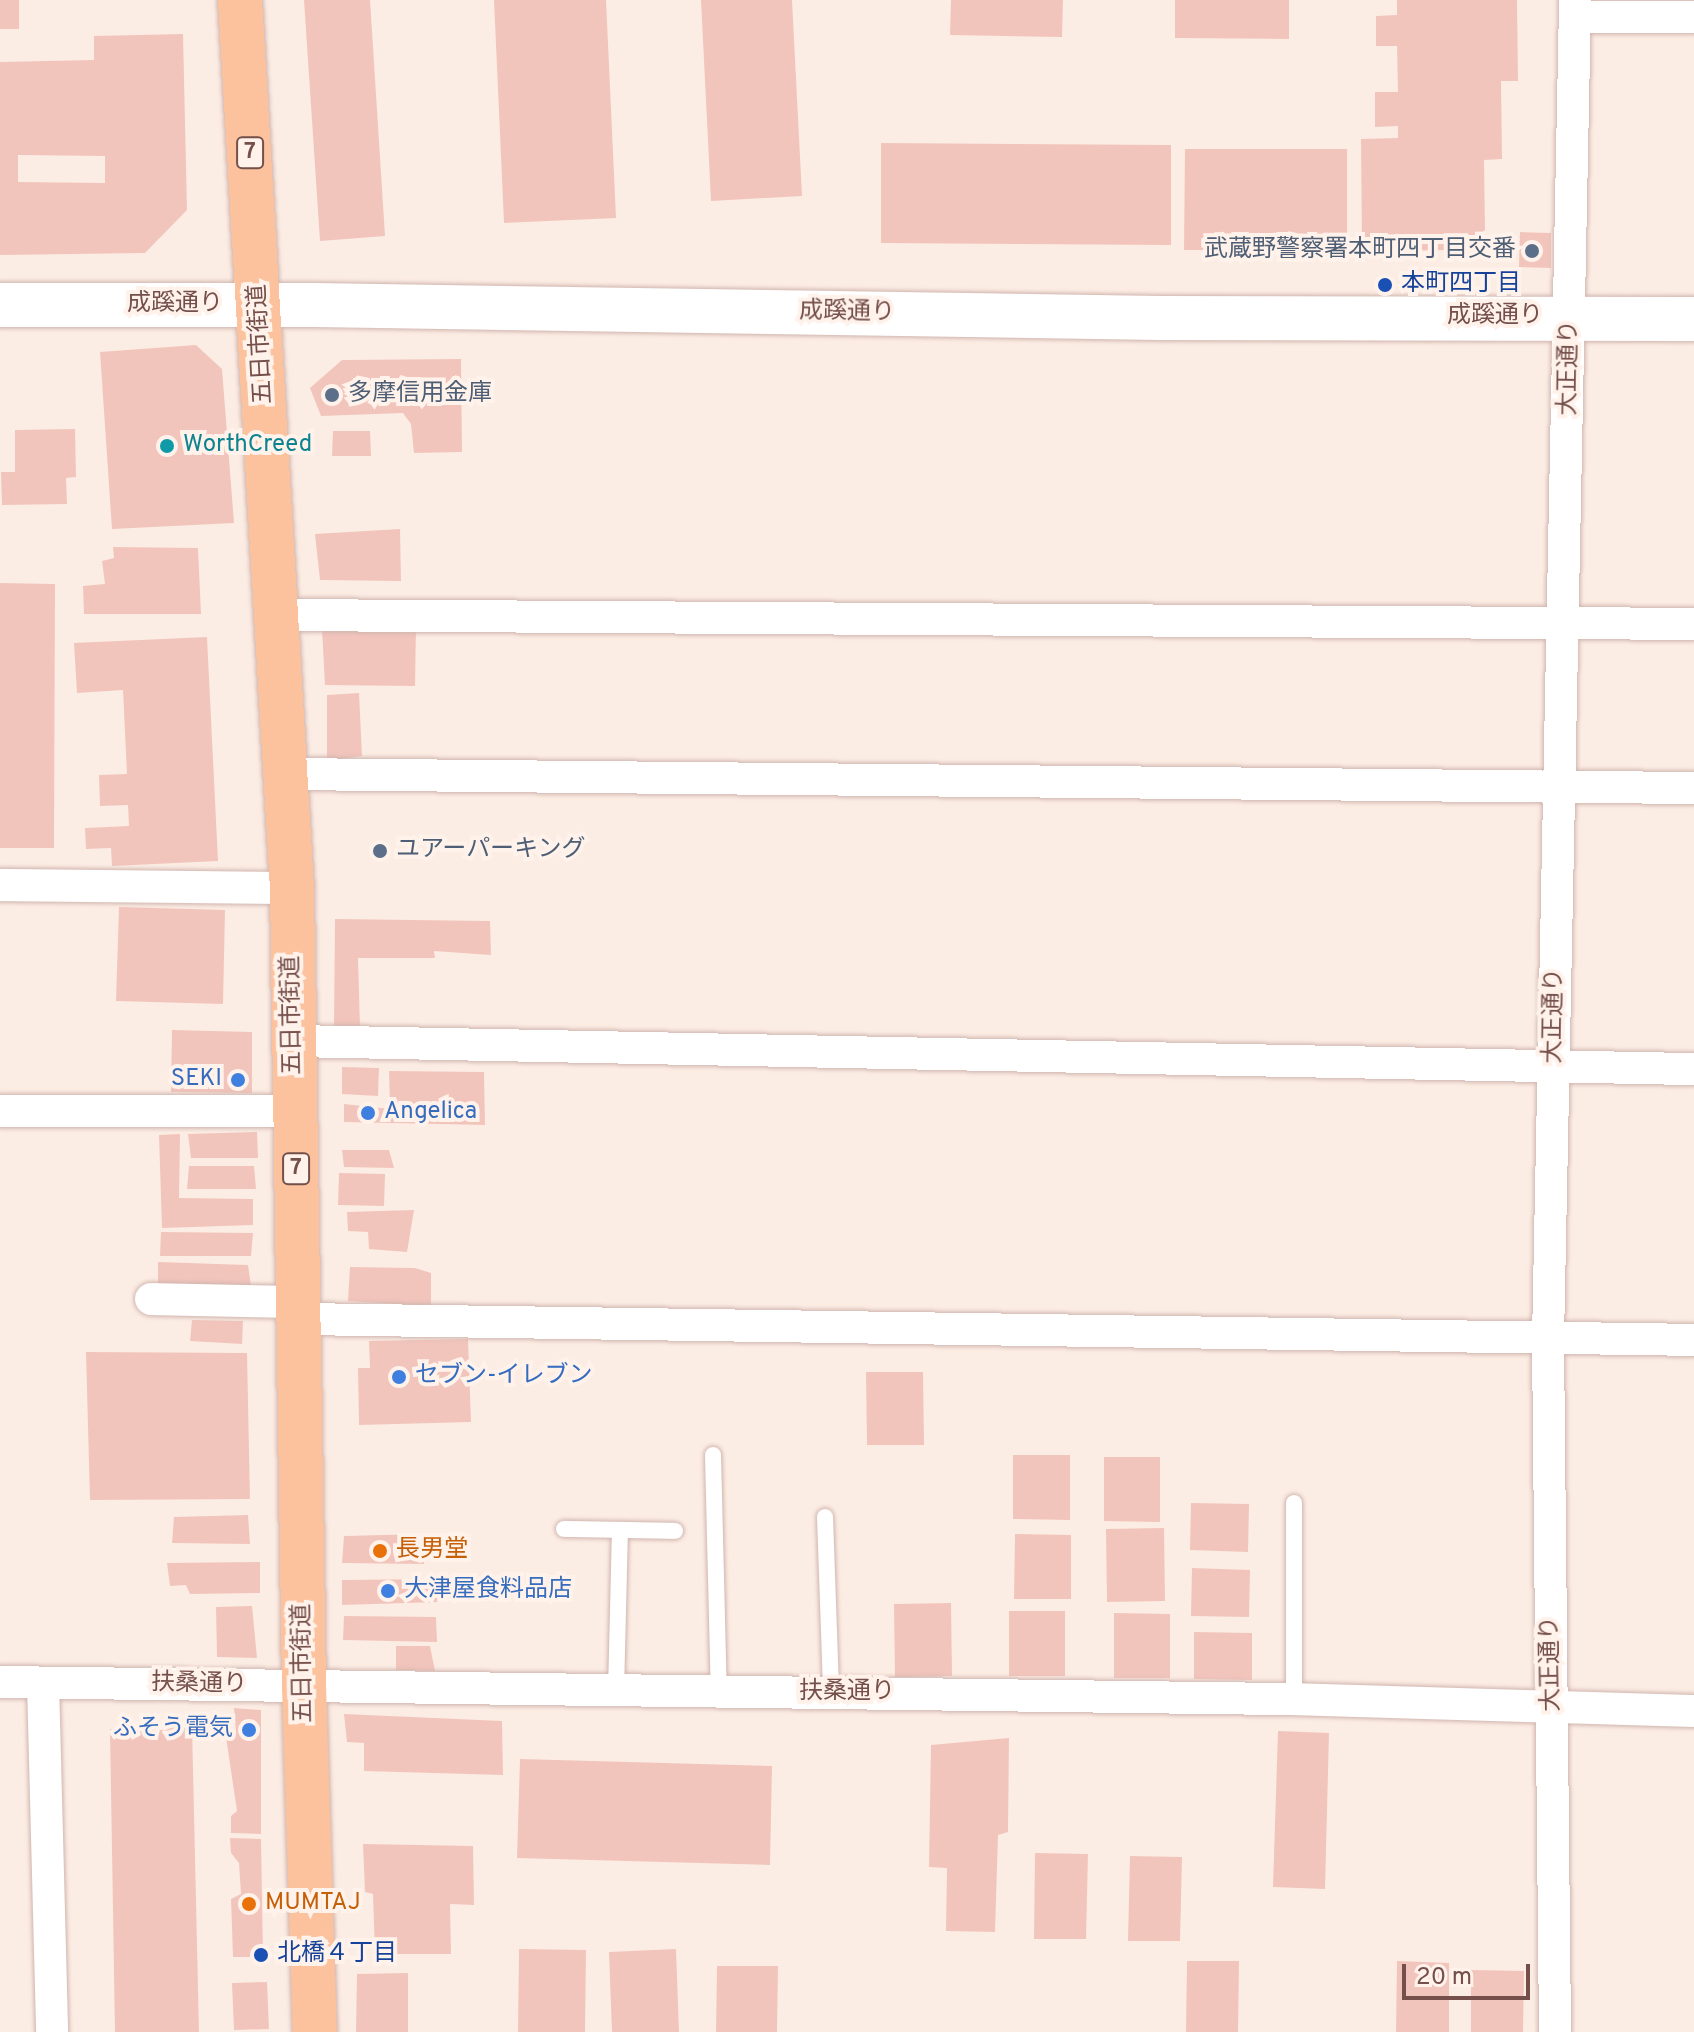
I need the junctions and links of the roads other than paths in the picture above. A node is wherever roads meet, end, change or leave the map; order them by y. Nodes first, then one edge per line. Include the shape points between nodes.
1 (240, 0) edge
2 (1575, 8) edge
3 (1694, 17) edge
4 (0, 305) edge
5 (260, 306) junction
6 (1572, 317) junction
7 (1694, 319) edge
8 (277, 615) junction
9 (1565, 623) junction
10 (1694, 624) edge
11 (285, 774) junction
12 (1559, 787) junction
13 (1694, 788) edge
14 (0, 885) edge
15 (292, 888) junction
16 (294, 1041) junction
17 (1554, 1068) junction
18 (1694, 1069) edge
19 (0, 1111) edge
20 (295, 1111) junction
21 (151, 1299) dead end
22 (300, 1311) junction
23 (1548, 1339) junction
24 (1694, 1340) edge
25 (713, 1455) dead end
26 (1294, 1503) dead end
27 (825, 1517) dead end
28 (564, 1529) dead end
29 (620, 1530) junction
30 (675, 1531) dead end
31 (0, 1682) edge
32 (43, 1683) junction
33 (304, 1687) junction
34 (616, 1692) junction
35 (719, 1693) junction
36 (831, 1693) junction
37 (1294, 1699) junction
38 (1553, 1709) junction
39 (1694, 1711) edge
40 (52, 2032) edge
41 (315, 2032) edge
42 (1555, 2032) edge

1 - 5 main road, 五日市街道 / 7
2 - 3 street
2 - 6 street, 大正通り
4 - 5 street, 成蹊通り
5 - 6 street, 成蹊通り via 1160,318
5 - 8 main road, 五日市街道 / 7
6 - 7 street, 成蹊通り
6 - 9 street, 大正通り
8 - 9 street
8 - 11 main road, 五日市街道 / 7
9 - 10 street
9 - 12 street, 大正通り
11 - 12 street
11 - 15 main road, 五日市街道 / 7
12 - 13 street
12 - 17 street, 大正通り
14 - 15 street
15 - 16 main road, 五日市街道 / 7
16 - 17 street
16 - 20 main road, 五日市街道 / 7
17 - 18 street
17 - 23 street, 大正通り
19 - 20 street
20 - 22 main road, 五日市街道 / 7
21 - 22 street
22 - 23 street
22 - 33 main road, 五日市街道 / 7
23 - 24 street
23 - 38 street, 大正通り
25 - 35 lane
26 - 37 lane
27 - 36 lane
28 - 29 lane
29 - 30 lane
29 - 34 lane
31 - 32 street, 扶桑通り
32 - 33 street, 扶桑通り
32 - 40 street
33 - 34 street, 扶桑通り
33 - 41 main road, 五日市街道 / 7
34 - 35 street, 扶桑通り
35 - 36 street, 扶桑通り
36 - 37 street, 扶桑通り
37 - 38 street, 扶桑通り
38 - 39 street, 扶桑通り
38 - 42 street, 大正通り

